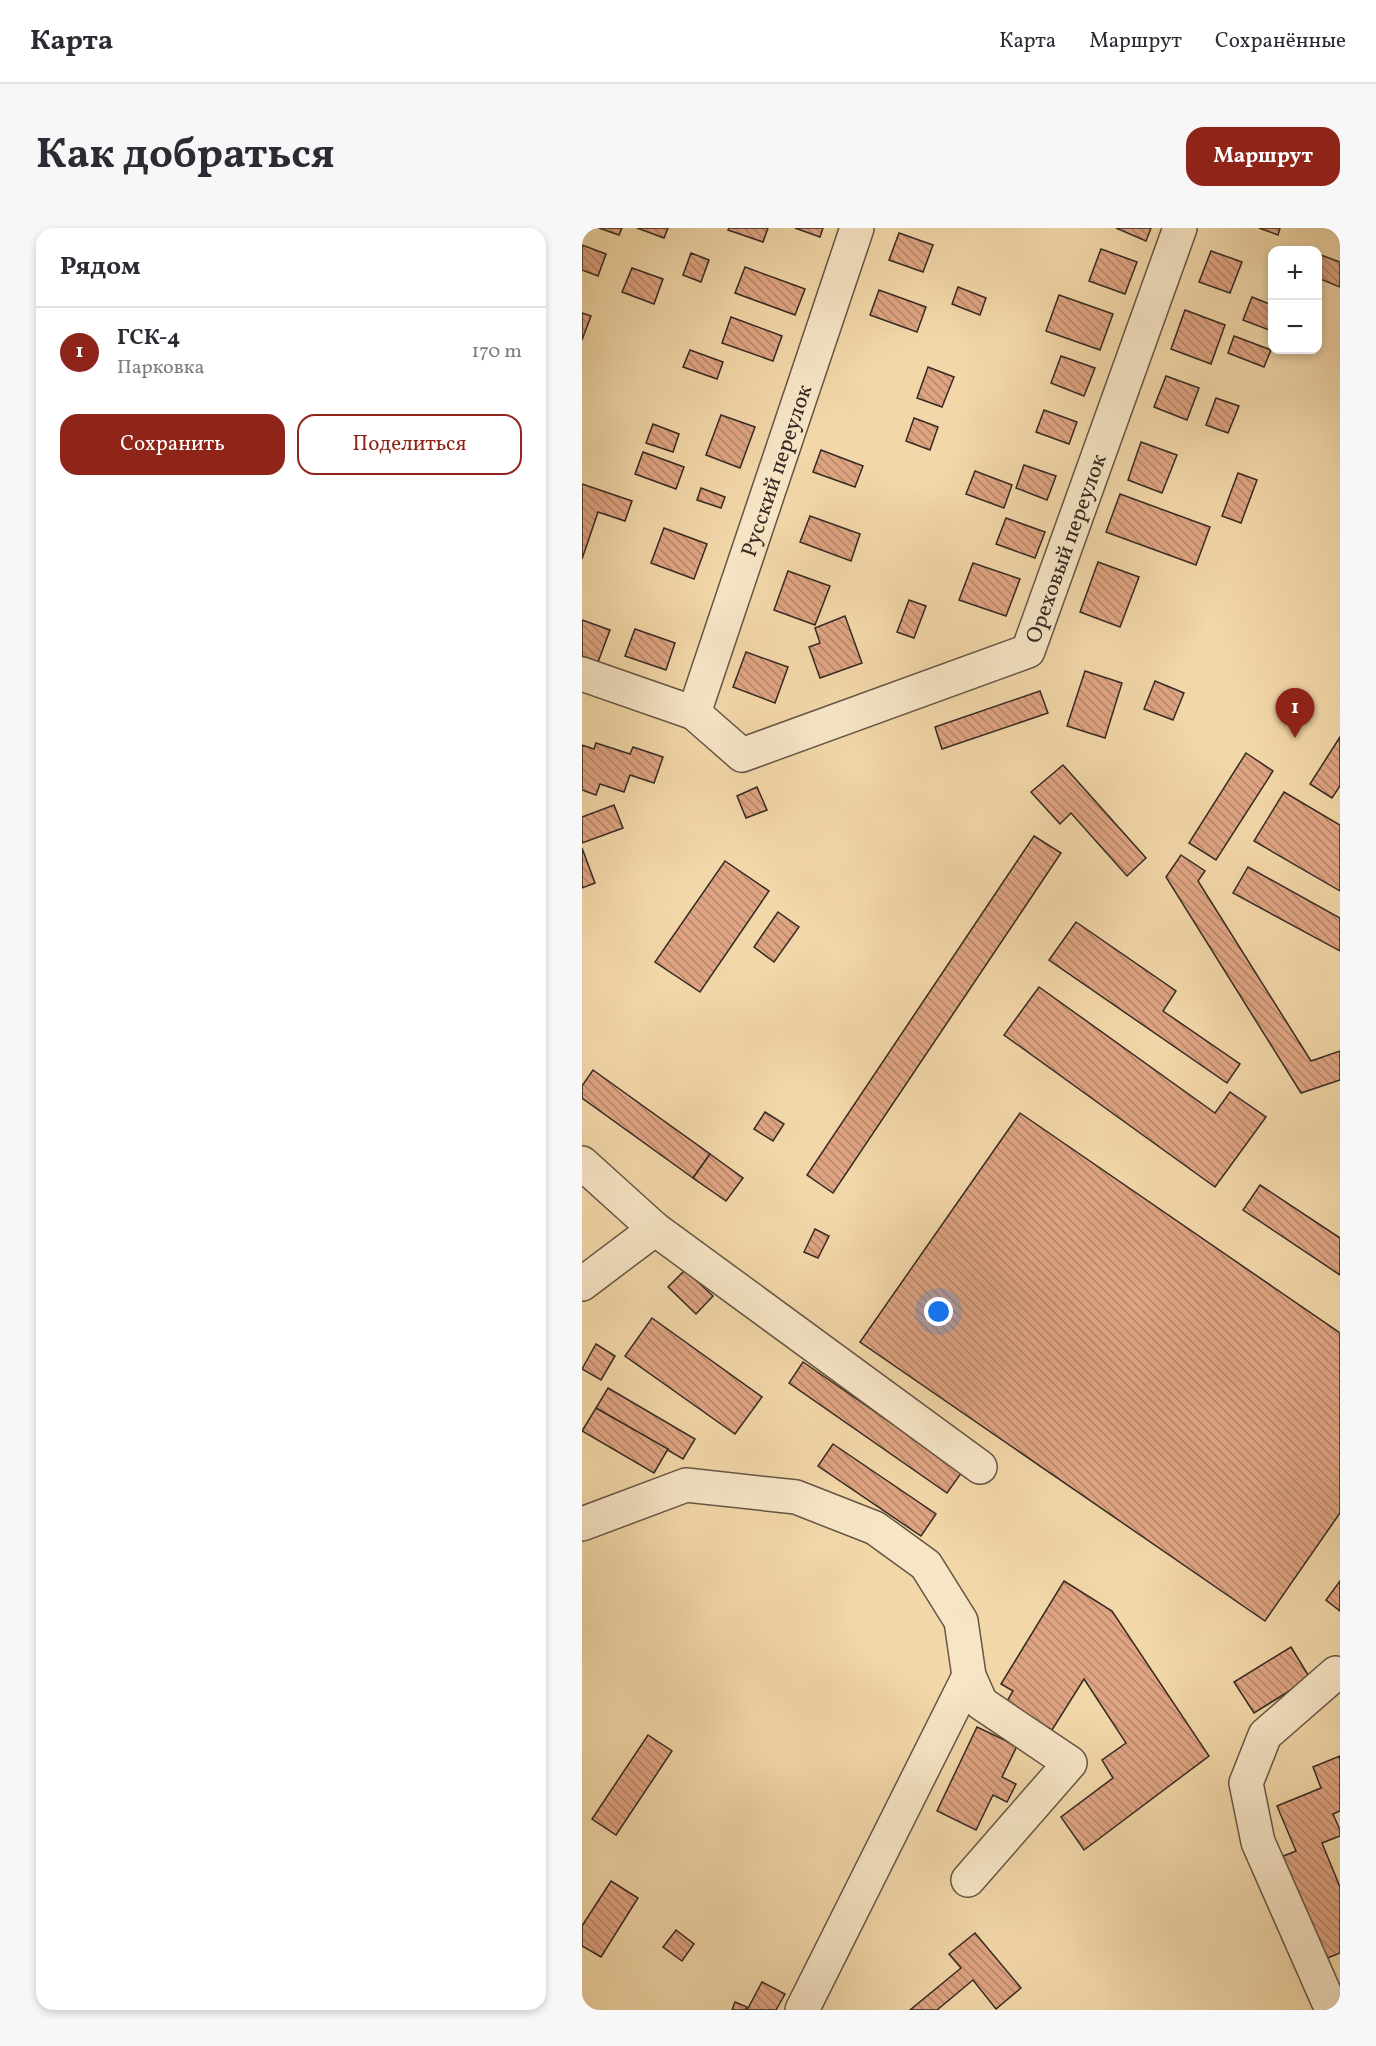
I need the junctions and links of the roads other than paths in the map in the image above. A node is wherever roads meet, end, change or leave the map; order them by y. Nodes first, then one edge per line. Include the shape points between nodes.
1 (857, 228) edge
2 (1180, 228) edge
3 (582, 674) edge
4 (694, 713) junction
5 (582, 1163) edge
6 (656, 1228) junction
7 (582, 1284) edge
8 (980, 1467) dead end
9 (582, 1524) edge
10 (1340, 1674) edge
11 (969, 1676) junction
12 (968, 1880) dead end
13 (802, 2010) edge
14 (1332, 2010) edge

1 - 4 street, Русский переулок
2 - 4 street, Ореховый переулок via 1028,651 742,755
3 - 4 street
5 - 6 street
6 - 7 street
6 - 8 street
9 - 11 street via 686,1485 796,1497 875,1528 926,1565 961,1621
10 - 14 street via 1336,1673 1264,1735 1246,1783 1258,1842
11 - 12 street via 981,1703 1070,1763
11 - 13 street

